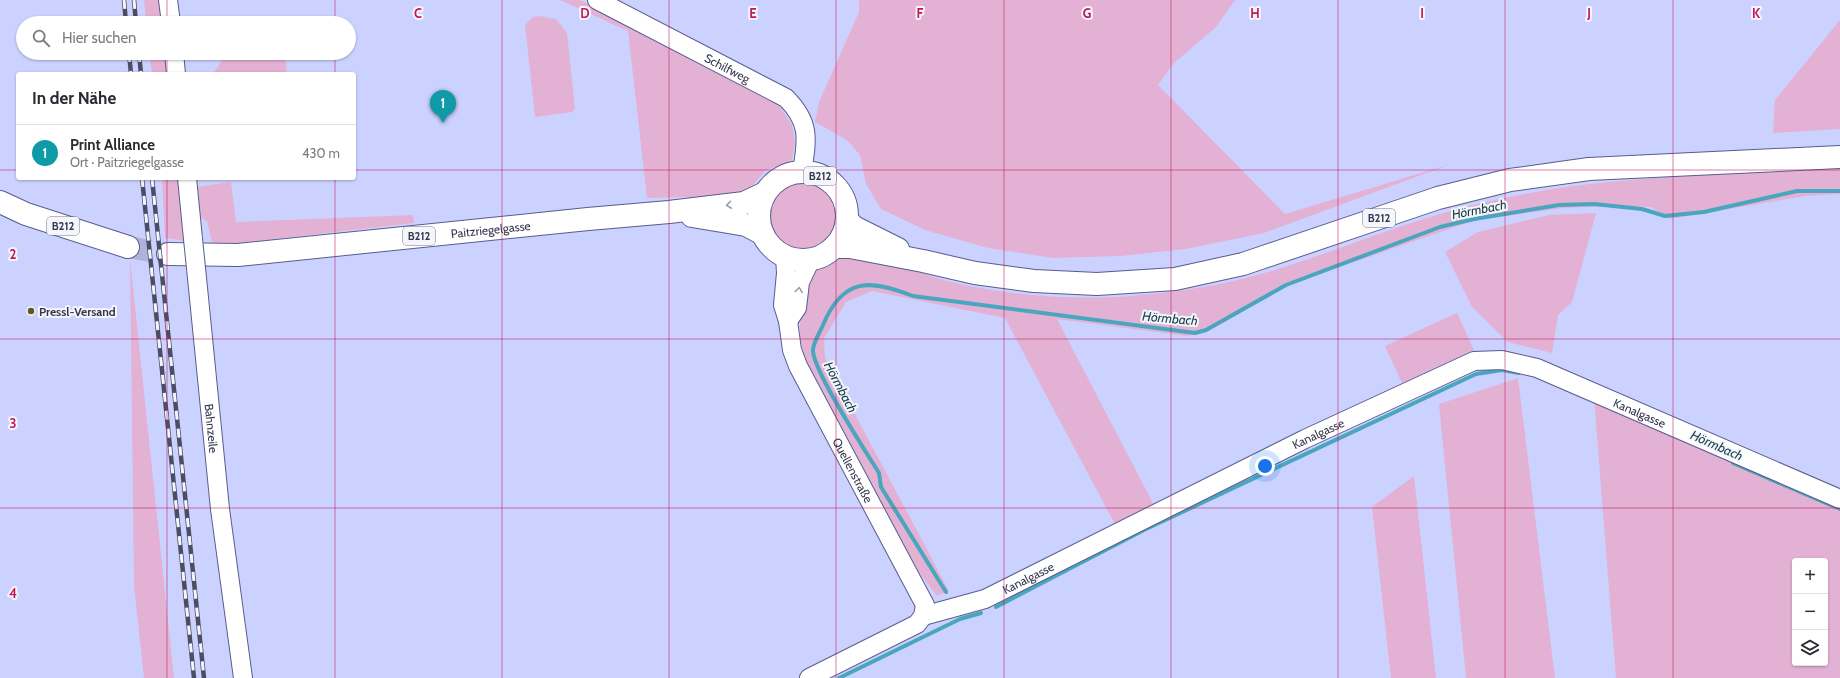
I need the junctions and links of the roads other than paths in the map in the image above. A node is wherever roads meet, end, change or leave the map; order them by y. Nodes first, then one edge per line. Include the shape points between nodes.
1 (168, 0) edge
2 (597, 0) edge
3 (170, 16) edge
4 (175, 60) edge
5 (176, 72) edge
6 (1840, 157) edge
7 (802, 172) junction
8 (187, 180) edge
9 (766, 193) junction
10 (0, 202) edge
11 (670, 212) junction
12 (847, 220) junction
13 (763, 234) junction
14 (128, 247) tunnel mouth
15 (834, 247) junction
16 (168, 254) tunnel mouth
17 (785, 256) junction
18 (811, 259) junction
19 (923, 261) junction
20 (788, 321) junction
21 (1840, 499) edge
22 (923, 616) junction
23 (243, 678) edge
24 (809, 678) edge

1 - 3 street
2 - 7 street, Schilfweg via 786,98 801,116 807,137
4 - 5 street
6 - 19 main road, B212 via 1589,169 1510,180 1438,198 1243,264 1175,279 1097,284 1034,281 975,273
7 - 9 main road, B212 via 781,178
7 - 12 main road, B212 via 816,174 829,181 839,192 845,205
8 - 23 street, Bahnzeile, bridge via 220,509
9 -> 11 main road, Paitzriegelgasse / B212 via 744,203
9 - 13 main road, B212 via 759,213
10 - 14 main road, B212 via 26,214
11 - 13 main road, Paitzriegelgasse / B212 via 746,225
11 - 16 main road, Paitzriegelgasse / B212 via 238,255
12 - 15 main road via 843,234
12 - 19 main road, B212 via 854,227
13 - 17 main road, B212 via 776,251
15 - 18 main road via 824,255
15 - 19 main road, B212 via 850,247
17 - 18 main road via 798,260
17 - 20 street, Quellenstraße via 783,305
20 -> 18 street via 797,308 800,282
20 - 22 street, Quellenstraße via 792,350 798,366 924,605
21 - 22 street, Kanalgasse via 1538,368 1502,360 1474,361 1305,438 985,599
22 - 24 street, Kanalgasse via 917,624

